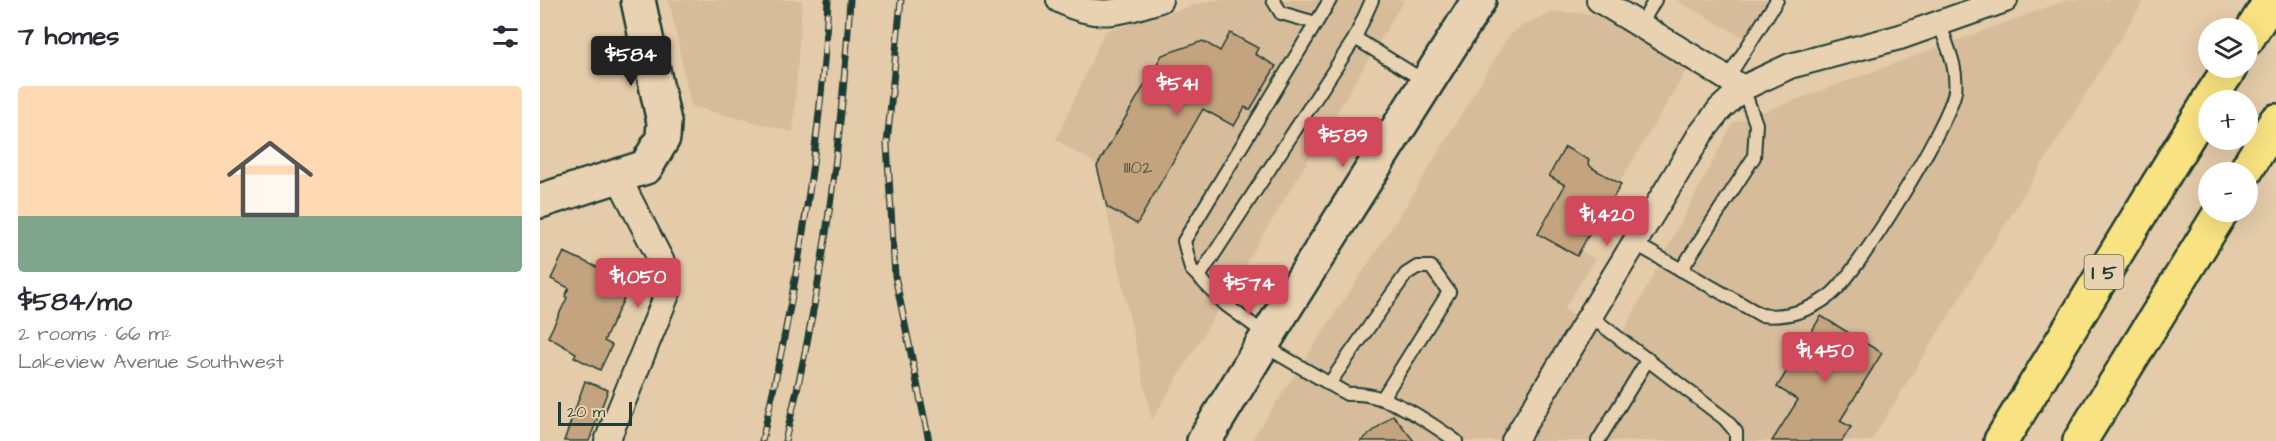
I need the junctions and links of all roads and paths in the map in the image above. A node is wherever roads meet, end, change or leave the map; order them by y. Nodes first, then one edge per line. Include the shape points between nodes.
1 (638, 0) edge
2 (1160, 0) edge
3 (1273, 0) edge
4 (1330, 0) edge
5 (1372, 0) edge
6 (1479, 0) edge
7 (1599, 0) edge
8 (1655, 0) edge
9 (1777, 0) edge
10 (2005, 0) edge
11 (2271, 0) edge
12 (1064, 3) edge
13 (2258, 21) edge
14 (1316, 23) junction
15 (1940, 25) junction
16 (1640, 26) junction
17 (1354, 38) junction
18 (1427, 83) junction
19 (1735, 83) junction
20 (2198, 120) edge
21 (2276, 121) edge
22 (2251, 162) edge
23 (618, 177) junction
24 (540, 201) edge
25 (2215, 222) edge
26 (1634, 243) junction
27 (1681, 270) junction
28 (1199, 278) junction
29 (1590, 316) junction
30 (1265, 340) junction
31 (1648, 359) junction
32 (1329, 384) junction
33 (1382, 399) junction
34 (607, 441) edge
35 (1204, 441) edge
36 (1456, 441) edge
37 (1514, 441) edge
38 (1598, 441) edge
39 (1736, 441) edge
40 (2001, 441) edge
41 (2080, 441) edge

1 - 23 main road via 661,104 663,138 646,167
2 - 12 street via 1110,14
3 - 14 lane via 1281,13
4 - 14 lane
5 - 17 lane
6 - 18 main road
7 - 16 street
8 - 16 lane
9 - 19 lane
10 - 15 street
11 - 13 highway
14 - 28 lane via 1184,241 1191,269
15 - 19 street
15 - 27 lane via 1955,70 1955,92 1944,123 1872,243 1831,295 1799,313 1761,315
16 - 19 street
17 - 18 lane
17 - 28 lane
18 - 30 main road
19 - 26 street
19 - 27 lane via 1756,124 1754,158
20 - 40 highway, I 5
21 - 22 highway
23 - 24 main road
23 - 34 street via 665,268 668,292
25 - 41 highway
26 - 27 lane
26 - 29 street
28 - 30 lane
29 - 31 lane
29 - 37 street
30 - 32 lane
30 - 35 main road
31 - 38 lane
31 - 39 lane via 1725,419 1736,432
32 - 33 lane via 1347,394
32 - 33 lane via 1406,274 1417,267 1431,267 1449,292
33 - 36 lane via 1429,422

